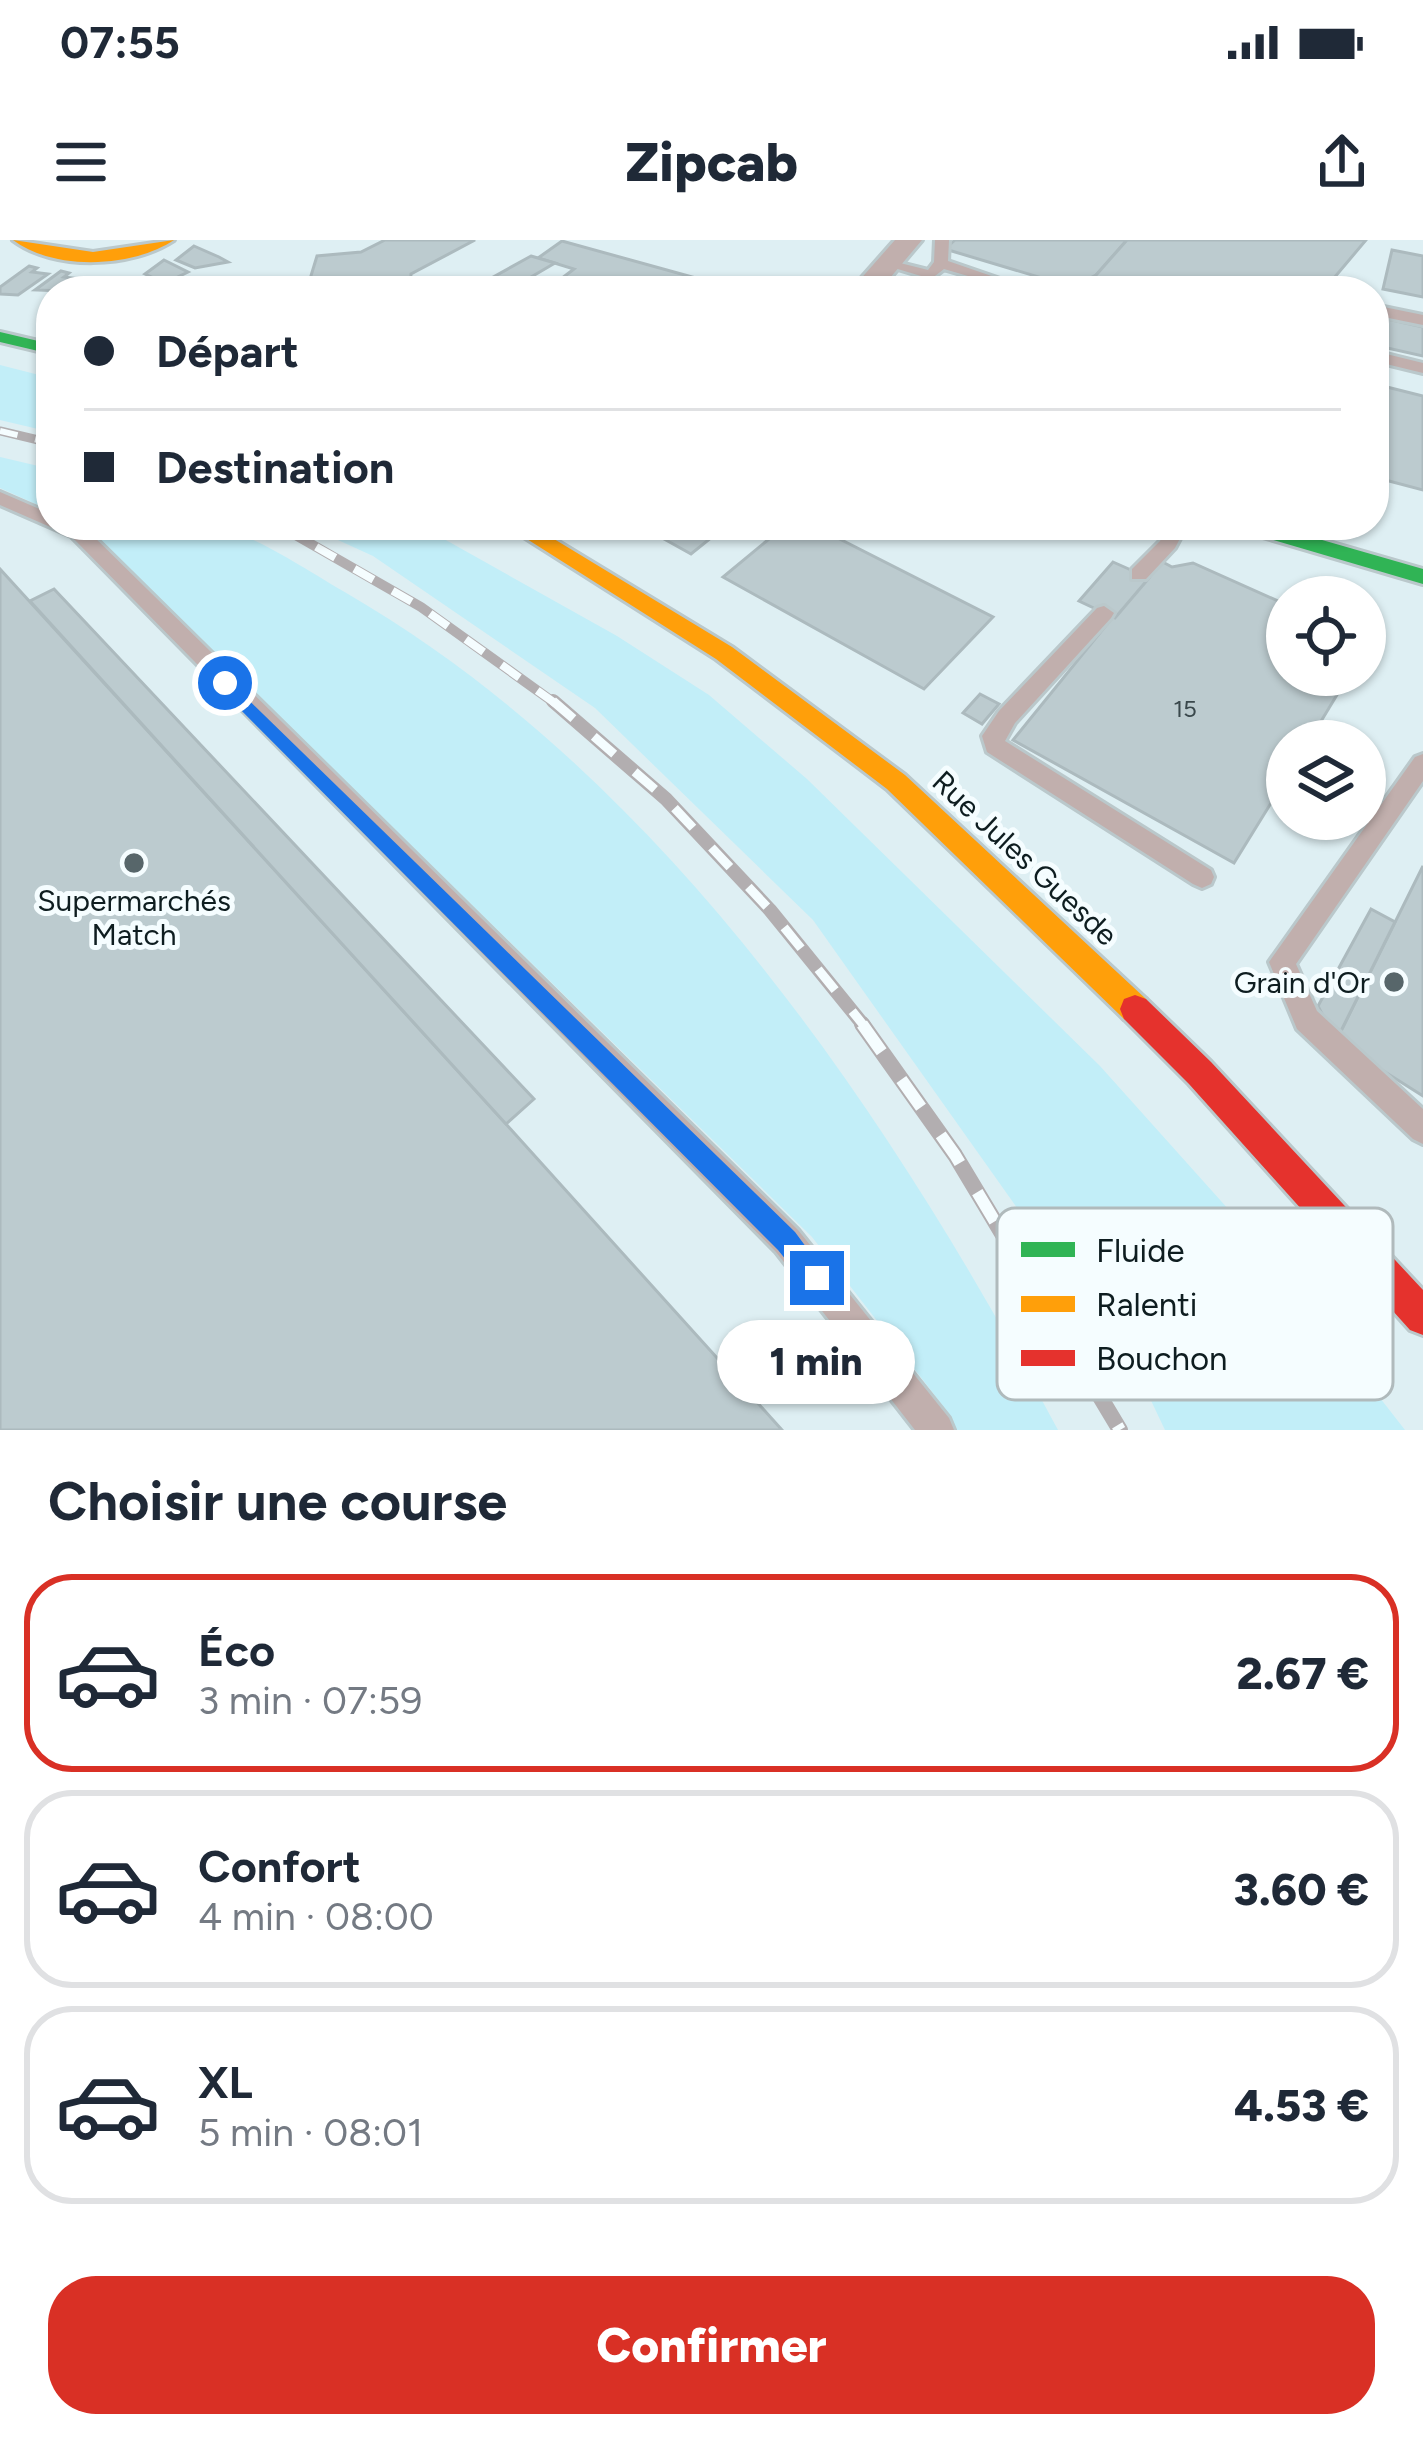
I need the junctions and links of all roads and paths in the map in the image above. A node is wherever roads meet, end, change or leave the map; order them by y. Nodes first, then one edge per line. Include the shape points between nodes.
1 (21, 240) edge
2 (166, 240) edge
3 (909, 240) edge
4 (942, 240) edge
5 (941, 263) junction
6 (888, 264) junction
7 (877, 276) edge
8 (985, 276) edge
9 (1389, 313) edge
10 (1423, 320) edge
11 (0, 337) edge
12 (36, 345) edge
13 (1389, 360) edge
14 (1423, 368) edge
15 (0, 498) edge
16 (36, 514) edge
17 (86, 540) edge
18 (540, 540) edge
19 (1170, 540) edge
20 (1297, 540) edge
21 (1139, 574) dead end
22 (1423, 577) edge
23 (1104, 613) dead end
24 (1423, 763) edge
25 (1202, 877) dead end
26 (1423, 1129) edge
27 (1324, 1208) edge
28 (1393, 1284) edge
29 (1423, 1317) edge
30 (937, 1430) edge

1 - 2 street via 101,257
3 - 6 street
4 - 5 lane
5 - 6 lane via 932,275
5 - 8 lane
6 - 7 street
9 - 10 lane
11 - 12 street
13 - 14 lane
15 - 16 lane
17 - 30 lane via 787,1241
18 - 27 street, Rue Jules Guesde via 724,653 896,782 1201,1073
19 - 21 lane
20 - 22 street
23 - 25 lane via 1007,717 994,746
24 - 26 lane via 1282,962 1307,1020
28 - 29 street, Rue Jules Guesde

